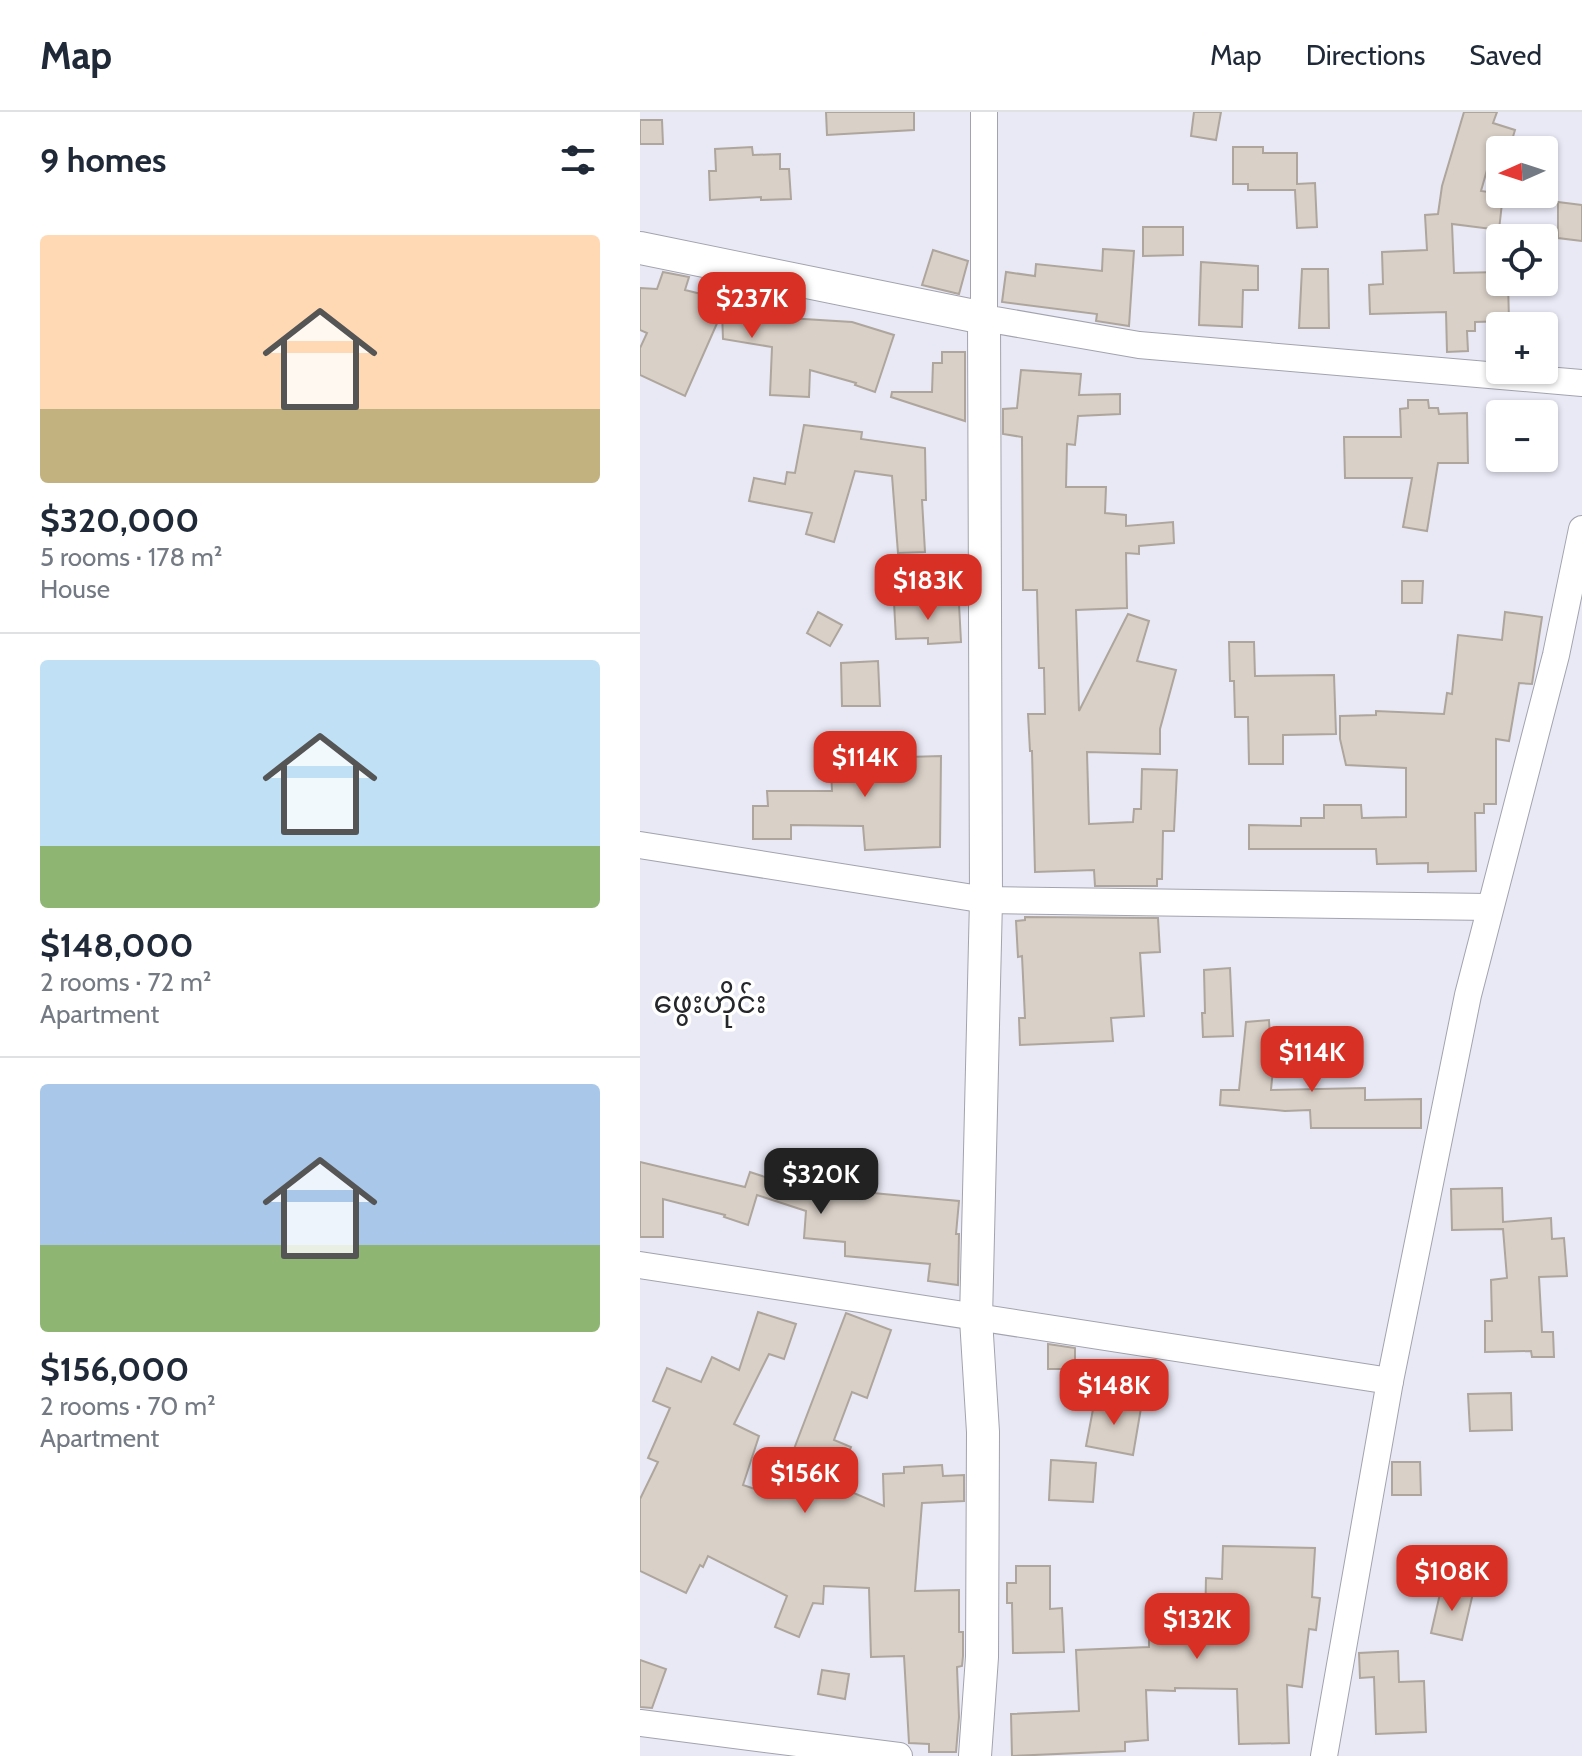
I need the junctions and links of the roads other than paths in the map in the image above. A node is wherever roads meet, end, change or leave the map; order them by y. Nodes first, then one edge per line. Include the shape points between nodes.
1 (984, 112) edge
2 (640, 248) edge
3 (984, 318) junction
4 (1582, 383) edge
5 (1582, 529) edge
6 (640, 845) edge
7 (986, 900) junction
8 (1490, 907) junction
9 (640, 1265) edge
10 (976, 1319) junction
11 (1390, 1381) junction
12 (640, 1723) edge
13 (899, 1756) edge
14 (975, 1756) edge
15 (1324, 1756) edge

1 - 3 street
2 - 3 street
3 - 4 street via 1139,345
3 - 7 street
5 - 8 street via 1556,655
6 - 7 street
7 - 8 street
7 - 10 street
8 - 11 street
9 - 10 street
10 - 11 street
10 - 14 street via 983,1432 982,1657
11 - 15 street
12 - 13 street

